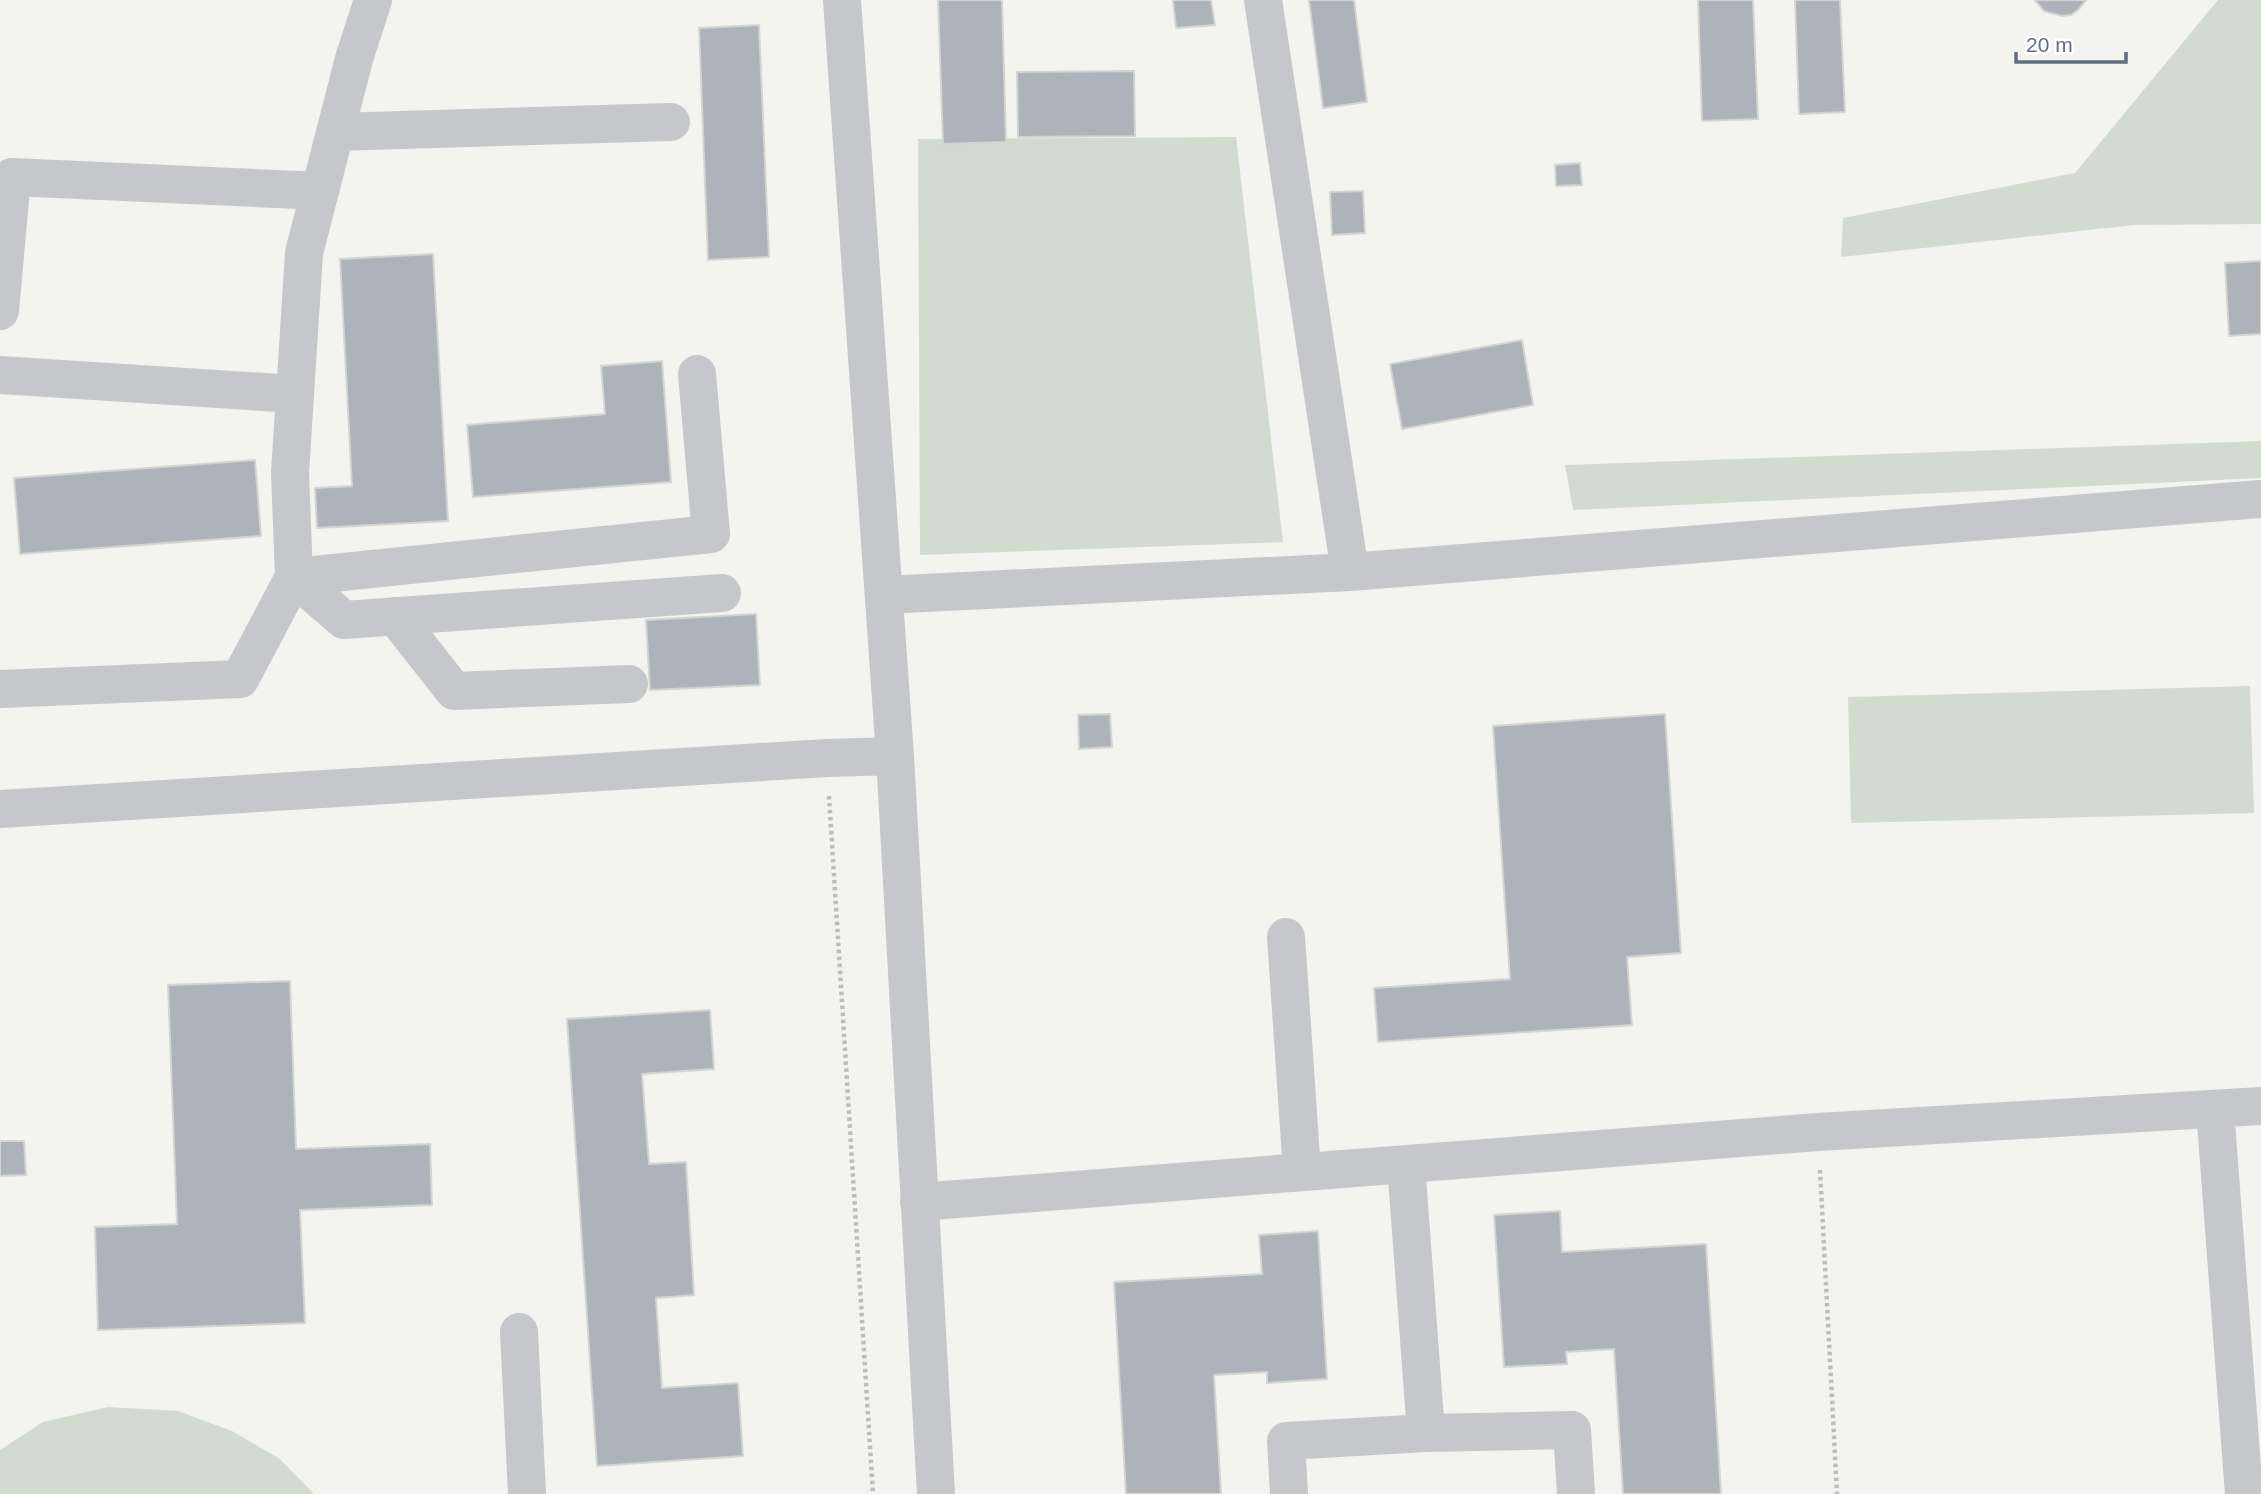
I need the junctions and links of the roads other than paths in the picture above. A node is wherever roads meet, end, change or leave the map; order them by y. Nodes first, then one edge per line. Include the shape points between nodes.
1 (373, 0) edge
2 (842, 0) edge
3 (1263, 0) edge
4 (671, 122) dead end
5 (335, 132) junction
6 (320, 191) junction
7 (0, 311) edge
8 (697, 374) dead end
9 (0, 375) edge
10 (295, 394) junction
11 (2261, 499) edge
12 (1350, 572) junction
13 (294, 577) junction
14 (722, 593) dead end
15 (884, 595) junction
16 (395, 616) junction
17 (629, 684) dead end
18 (0, 689) edge
19 (895, 756) junction
20 (0, 809) edge
21 (1286, 937) dead end
22 (2261, 1106) edge
23 (2215, 1109) junction
24 (1406, 1164) junction
25 (1302, 1171) junction
26 (919, 1202) junction
27 (519, 1332) dead end
28 (1426, 1433) junction
29 (527, 1494) edge
30 (936, 1494) edge
31 (1289, 1494) edge
32 (1576, 1494) edge
33 (2244, 1494) edge

1 - 5 lane
2 - 15 lane
3 - 12 lane
4 - 5 lane
5 - 6 lane
6 - 7 lane via 12,177
6 - 10 lane via 304,254
8 - 13 lane via 711,534
9 - 10 lane
10 - 13 lane via 290,473
11 - 12 lane
12 - 15 lane
13 - 16 lane via 344,620
13 - 18 lane via 240,679
14 - 16 lane
15 - 19 lane
16 - 17 lane via 454,691
19 - 20 lane
19 - 26 lane
21 - 25 lane
22 - 23 lane
23 - 24 lane via 1818,1132
23 - 33 lane
24 - 25 lane
24 - 28 lane
25 - 26 lane
26 - 30 lane
27 - 29 lane
28 - 31 lane via 1286,1441
28 - 32 lane via 1572,1430

